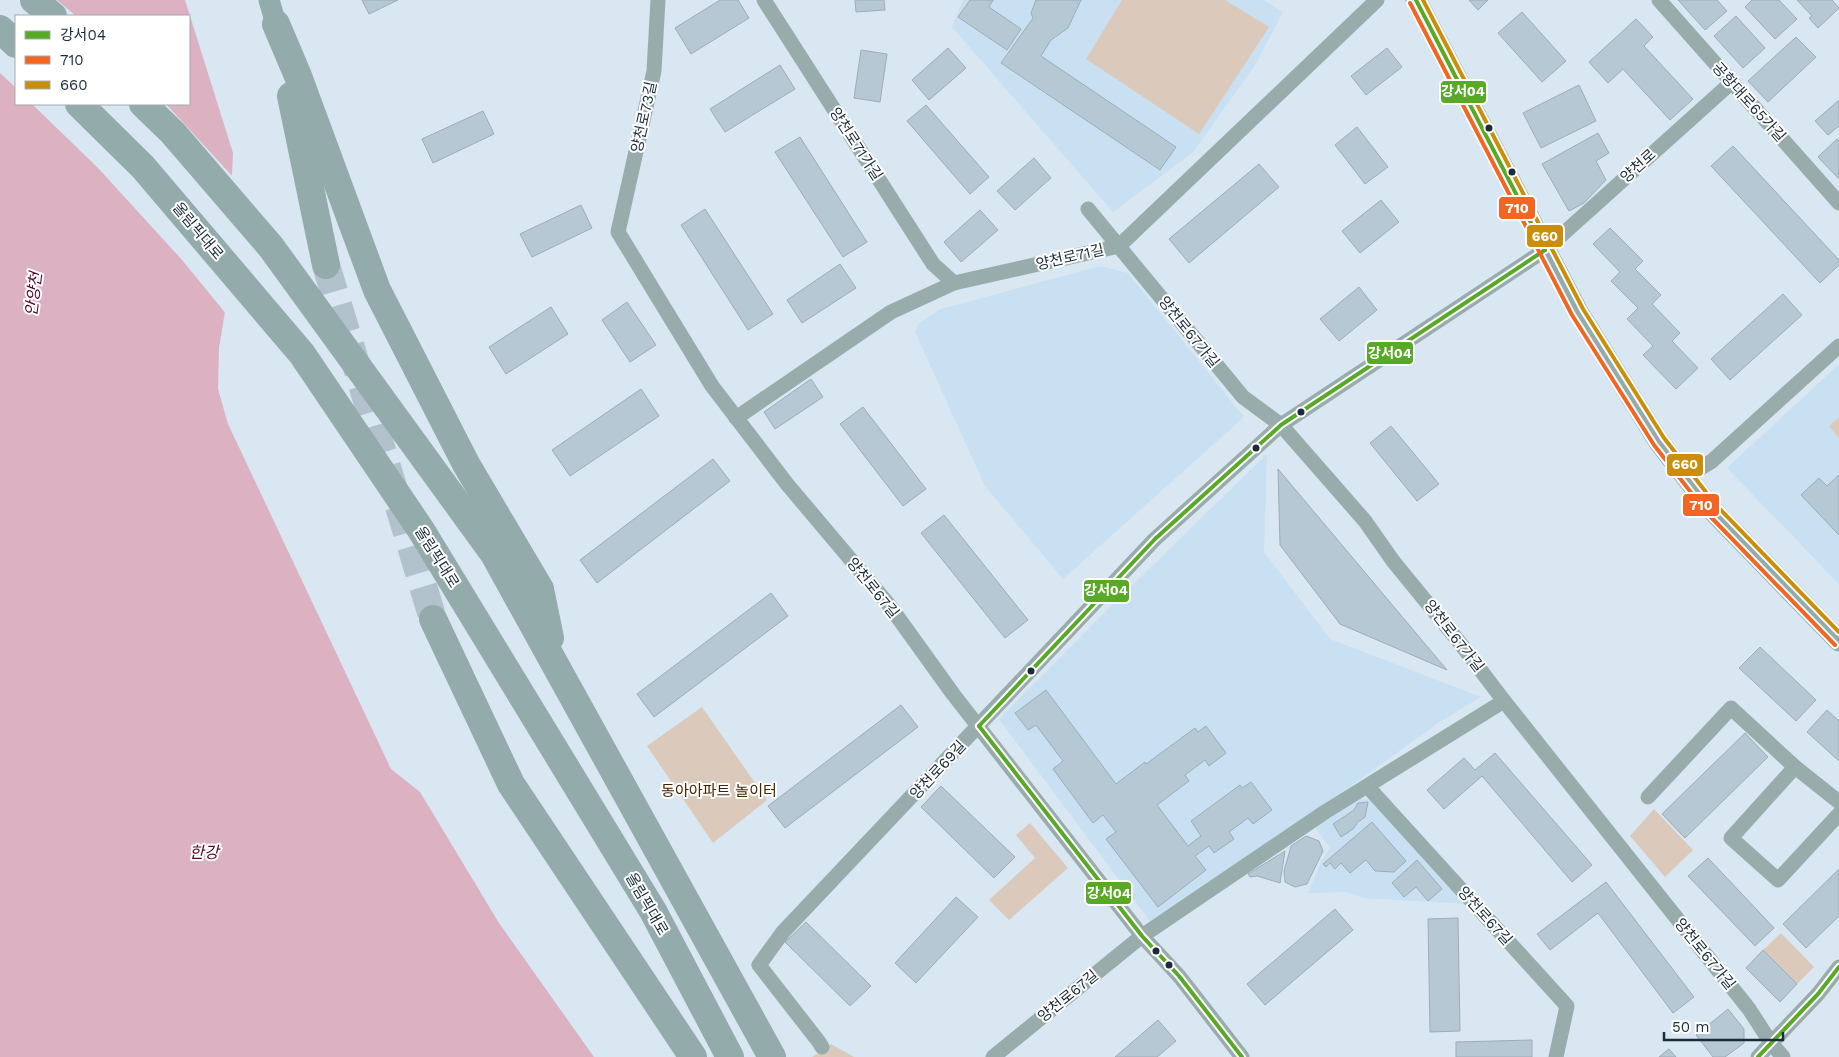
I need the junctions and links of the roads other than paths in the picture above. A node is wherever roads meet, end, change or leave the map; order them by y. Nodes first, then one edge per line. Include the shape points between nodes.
1 (34, 0) edge
2 (658, 0) edge
3 (764, 0) edge
4 (1377, 0) edge
5 (1416, 0) edge
6 (1659, 0) edge
7 (272, 12) edge
8 (51, 15) edge
9 (0, 29) edge
10 (15, 43) edge
11 (1732, 82) junction
12 (80, 105) edge
13 (144, 105) edge
14 (1839, 203) edge
15 (1088, 209) dead end
16 (618, 232) joint
17 (1118, 246) junction
18 (1545, 250) junction
19 (326, 265) tunnel mouth
20 (954, 283) junction
21 (1839, 346) edge
22 (736, 418) junction
23 (1281, 425) junction
24 (1686, 477) junction
25 (433, 619) tunnel mouth
26 (1839, 641) edge
27 (556, 665) junction
28 (1504, 701) junction
29 (979, 726) junction
30 (1795, 767) junction
31 (1368, 787) junction
32 (1648, 797) dead end
33 (1839, 802) edge
34 (1839, 814) edge
35 (1142, 936) junction
36 (1839, 967) edge
37 (1771, 1043) junction
38 (822, 1047) dead end
39 (693, 1057) edge
40 (730, 1057) edge
41 (772, 1057) edge
42 (993, 1057) edge
43 (1242, 1057) edge
44 (1556, 1057) edge
45 (1758, 1057) edge
46 (1783, 1057) edge

1 - 8 highway
2 - 16 street, 양천로73길 via 654,71
3 - 20 street, 양천로71가길 via 933,264
4 - 17 street, 양천로71길
5 - 18 main road
6 - 11 street, 공항대로65가길
7 - 19 highway
7 - 27 highway via 377,290 466,464 540,589
9 - 10 highway
11 - 14 street, 공항대로65가길
11 - 18 street, 양천로
12 - 40 highway, 올림픽대로 via 143,167 302,354 421,530 653,911
13 - 27 highway via 173,133 271,246 494,554
15 - 17 street, 양천로67가길
16 - 22 street, 양천로67길 via 712,386
17 - 20 street, 양천로71길
17 - 23 street, 양천로67가길 via 1243,397
18 - 23 street, 양천로69길
18 - 24 main road via 1578,312 1658,442
20 - 22 street, 양천로71길 via 891,312
21 - 24 street via 1712,460
22 - 29 street, 양천로67길 via 889,606
23 - 28 street, 양천로67가길 via 1365,521
23 - 29 street, 양천로69길 via 1155,539
24 - 26 main road via 1711,509
25 - 39 highway via 512,784
27 - 41 highway
28 - 31 street, 양천로67길
28 - 37 street, 양천로67가길 via 1749,1009
29 - 35 street, 양천로67길
29 - 38 street, 양천로69길 via 783,932 759,965
30 - 32 street via 1731,708
30 - 33 street
30 - 34 street via 1731,838 1778,880
31 - 35 street, 양천로67길 via 1325,812
31 - 44 street, 양천로67길 via 1567,1006
35 - 42 street, 양천로67길
35 - 43 street, 양천로67길 via 1180,976
36 - 37 street
37 - 45 street
37 - 46 street, 양천로67가길

